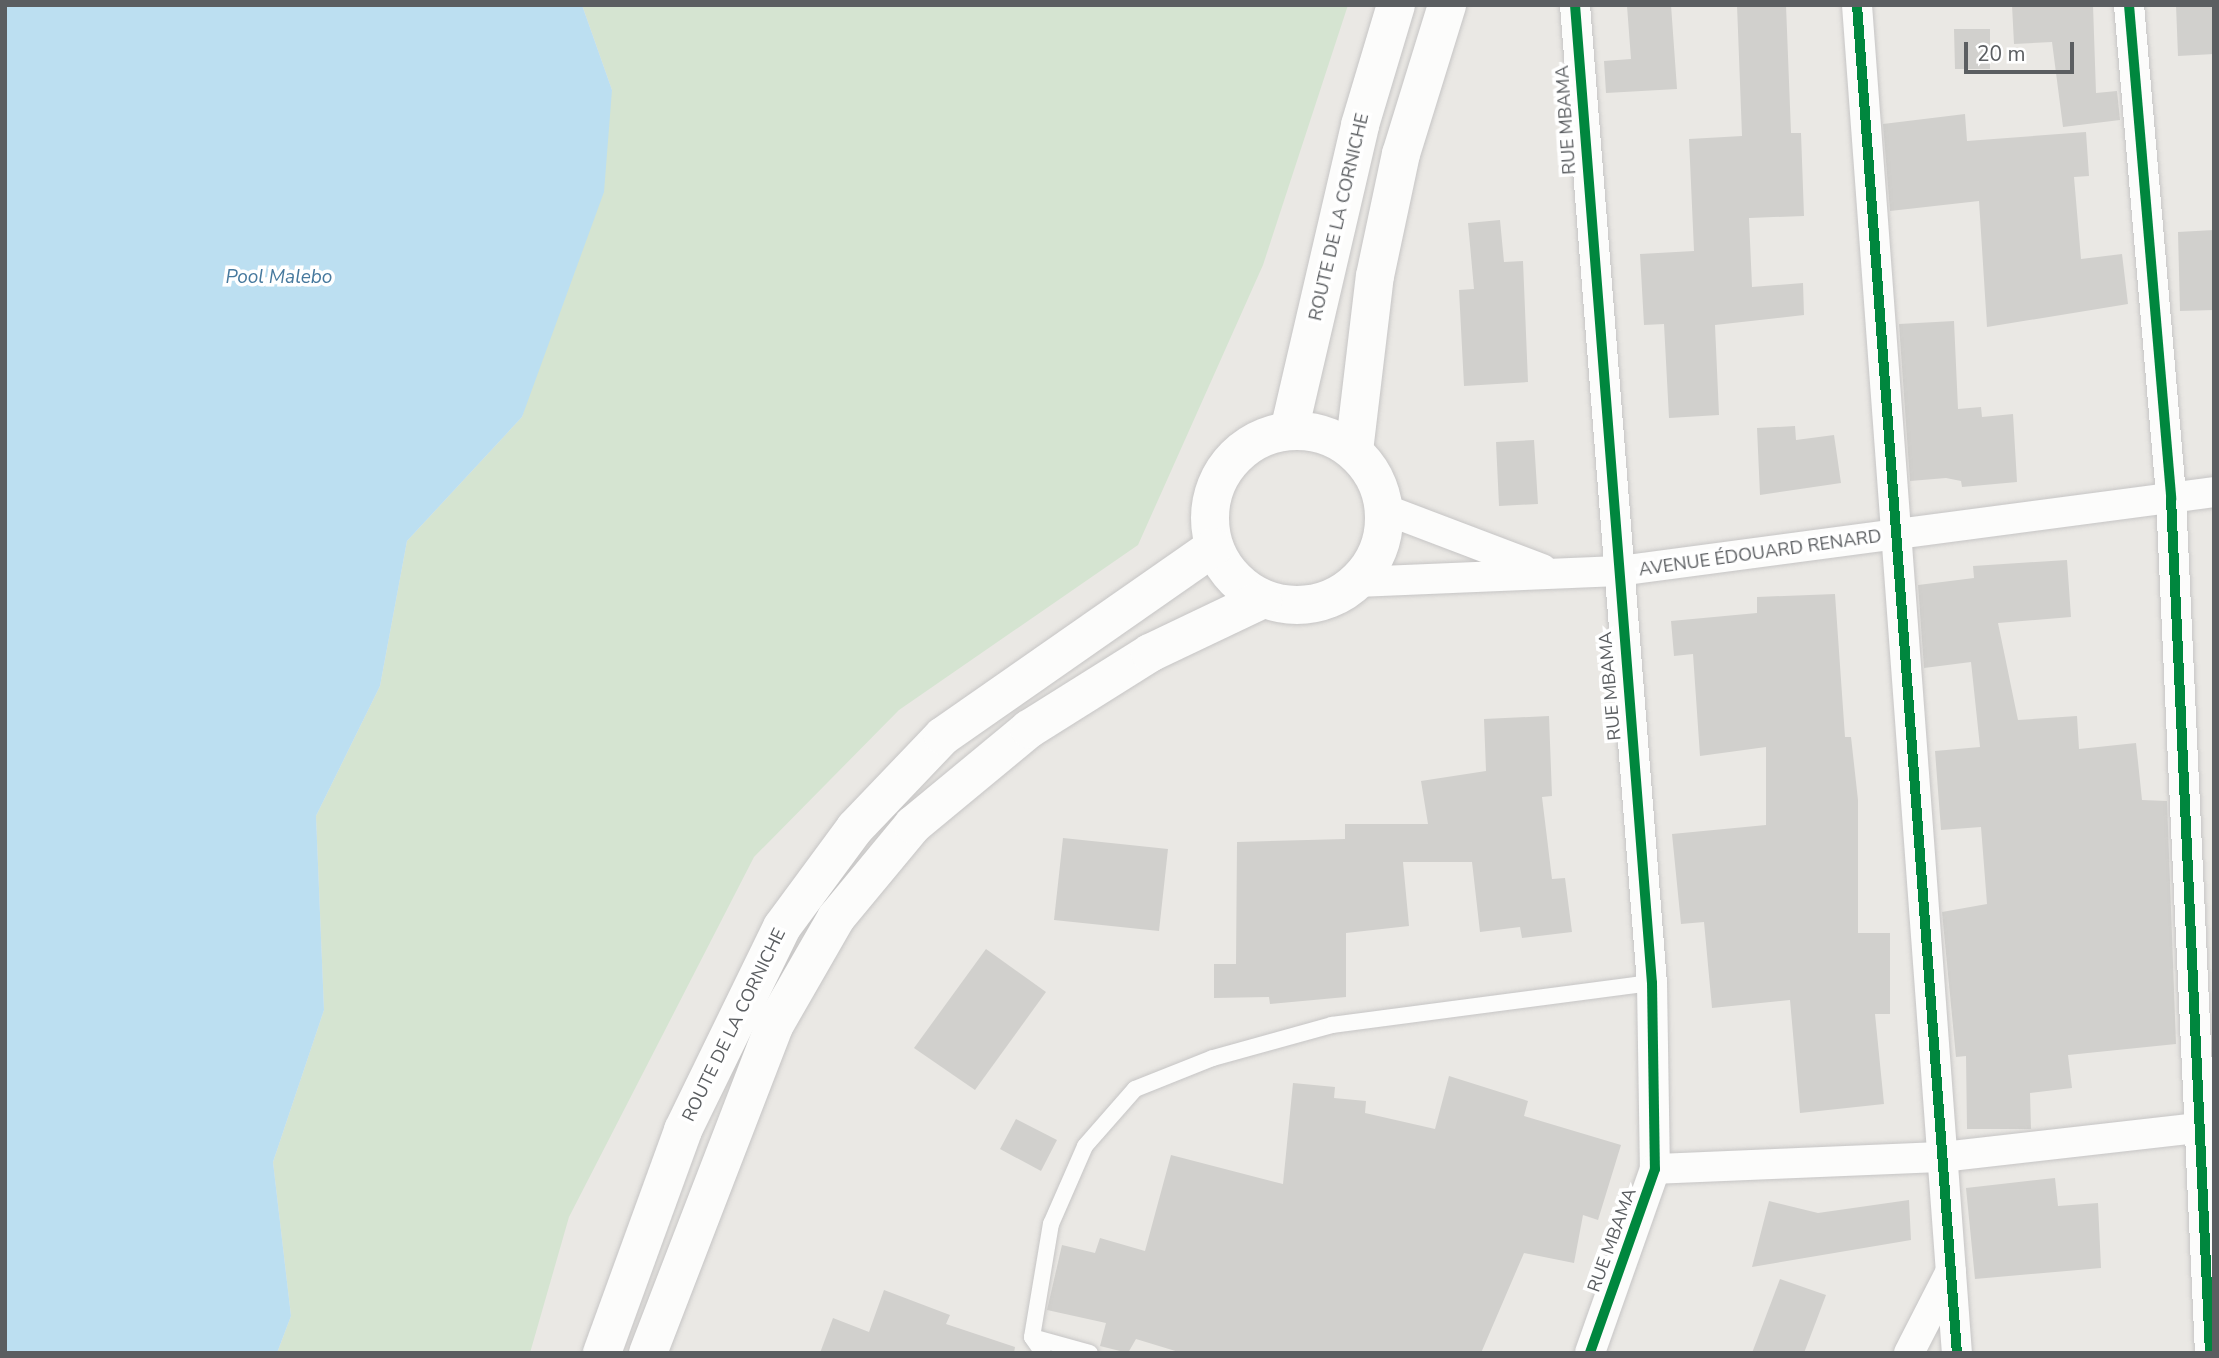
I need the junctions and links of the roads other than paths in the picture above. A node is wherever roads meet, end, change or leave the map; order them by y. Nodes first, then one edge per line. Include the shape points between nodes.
1 (1396, 5) edge
2 (1447, 5) edge
3 (1575, 5) edge
4 (1857, 5) edge
5 (2129, 5) edge
6 (1289, 430) junction
7 (1354, 451) junction
8 (2214, 492) edge
9 (2171, 498) junction
10 (1384, 509) junction
11 (1895, 535) junction
12 (1214, 547) junction
13 (1619, 571) junction
14 (1555, 575) junction
15 (1357, 582) junction
16 (1263, 599) junction
17 (1652, 983) junction
18 (2206, 1127) edge
19 (1943, 1157) junction
20 (1655, 1169) junction
21 (1951, 1271) junction
22 (1032, 1337) junction
23 (602, 1353) edge
24 (648, 1353) edge
25 (1043, 1353) edge
26 (1090, 1353) edge
27 (1590, 1353) edge
28 (1909, 1353) edge
29 (1957, 1353) edge
30 (2210, 1353) edge

1 - 6 main road, ROUTE DE LA CORNICHE via 1360,125
2 - 7 main road via 1401,154 1375,276
3 - 13 street, RUE MBAMA
4 - 11 street
5 - 9 street
6 - 7 main road via 1323,434
6 - 12 main road via 1258,439 1221,475 1209,516
7 - 10 main road via 1380,487
8 - 9 street, AVENUE ÉDOUARD RENARD
9 - 11 street, AVENUE ÉDOUARD RENARD
9 - 18 street
10 - 14 street, AVENUE ÉDOUARD RENARD
10 - 15 main road via 1374,561
11 - 13 street, AVENUE ÉDOUARD RENARD
11 - 19 street
12 - 16 main road via 1233,578
12 - 23 main road, ROUTE DE LA CORNICHE via 943,736 855,828 782,927 683,1130
13 - 14 street, AVENUE ÉDOUARD RENARD
13 - 17 street, RUE MBAMA
14 - 15 street, AVENUE ÉDOUARD RENARD
15 - 16 main road via 1328,600 1296,606
16 - 24 main road, ROUTE DE LA CORNICHE via 1150,653 1029,729 913,825 844,908 774,1026
17 - 20 street, RUE MBAMA
17 - 22 lane via 1332,1025 1213,1058 1135,1089 1085,1146 1051,1224
18 - 19 street
18 - 30 street
19 - 20 street
19 - 21 street
20 - 27 street, RUE MBAMA
21 - 28 street
21 - 29 street
22 - 25 lane
22 - 26 lane

